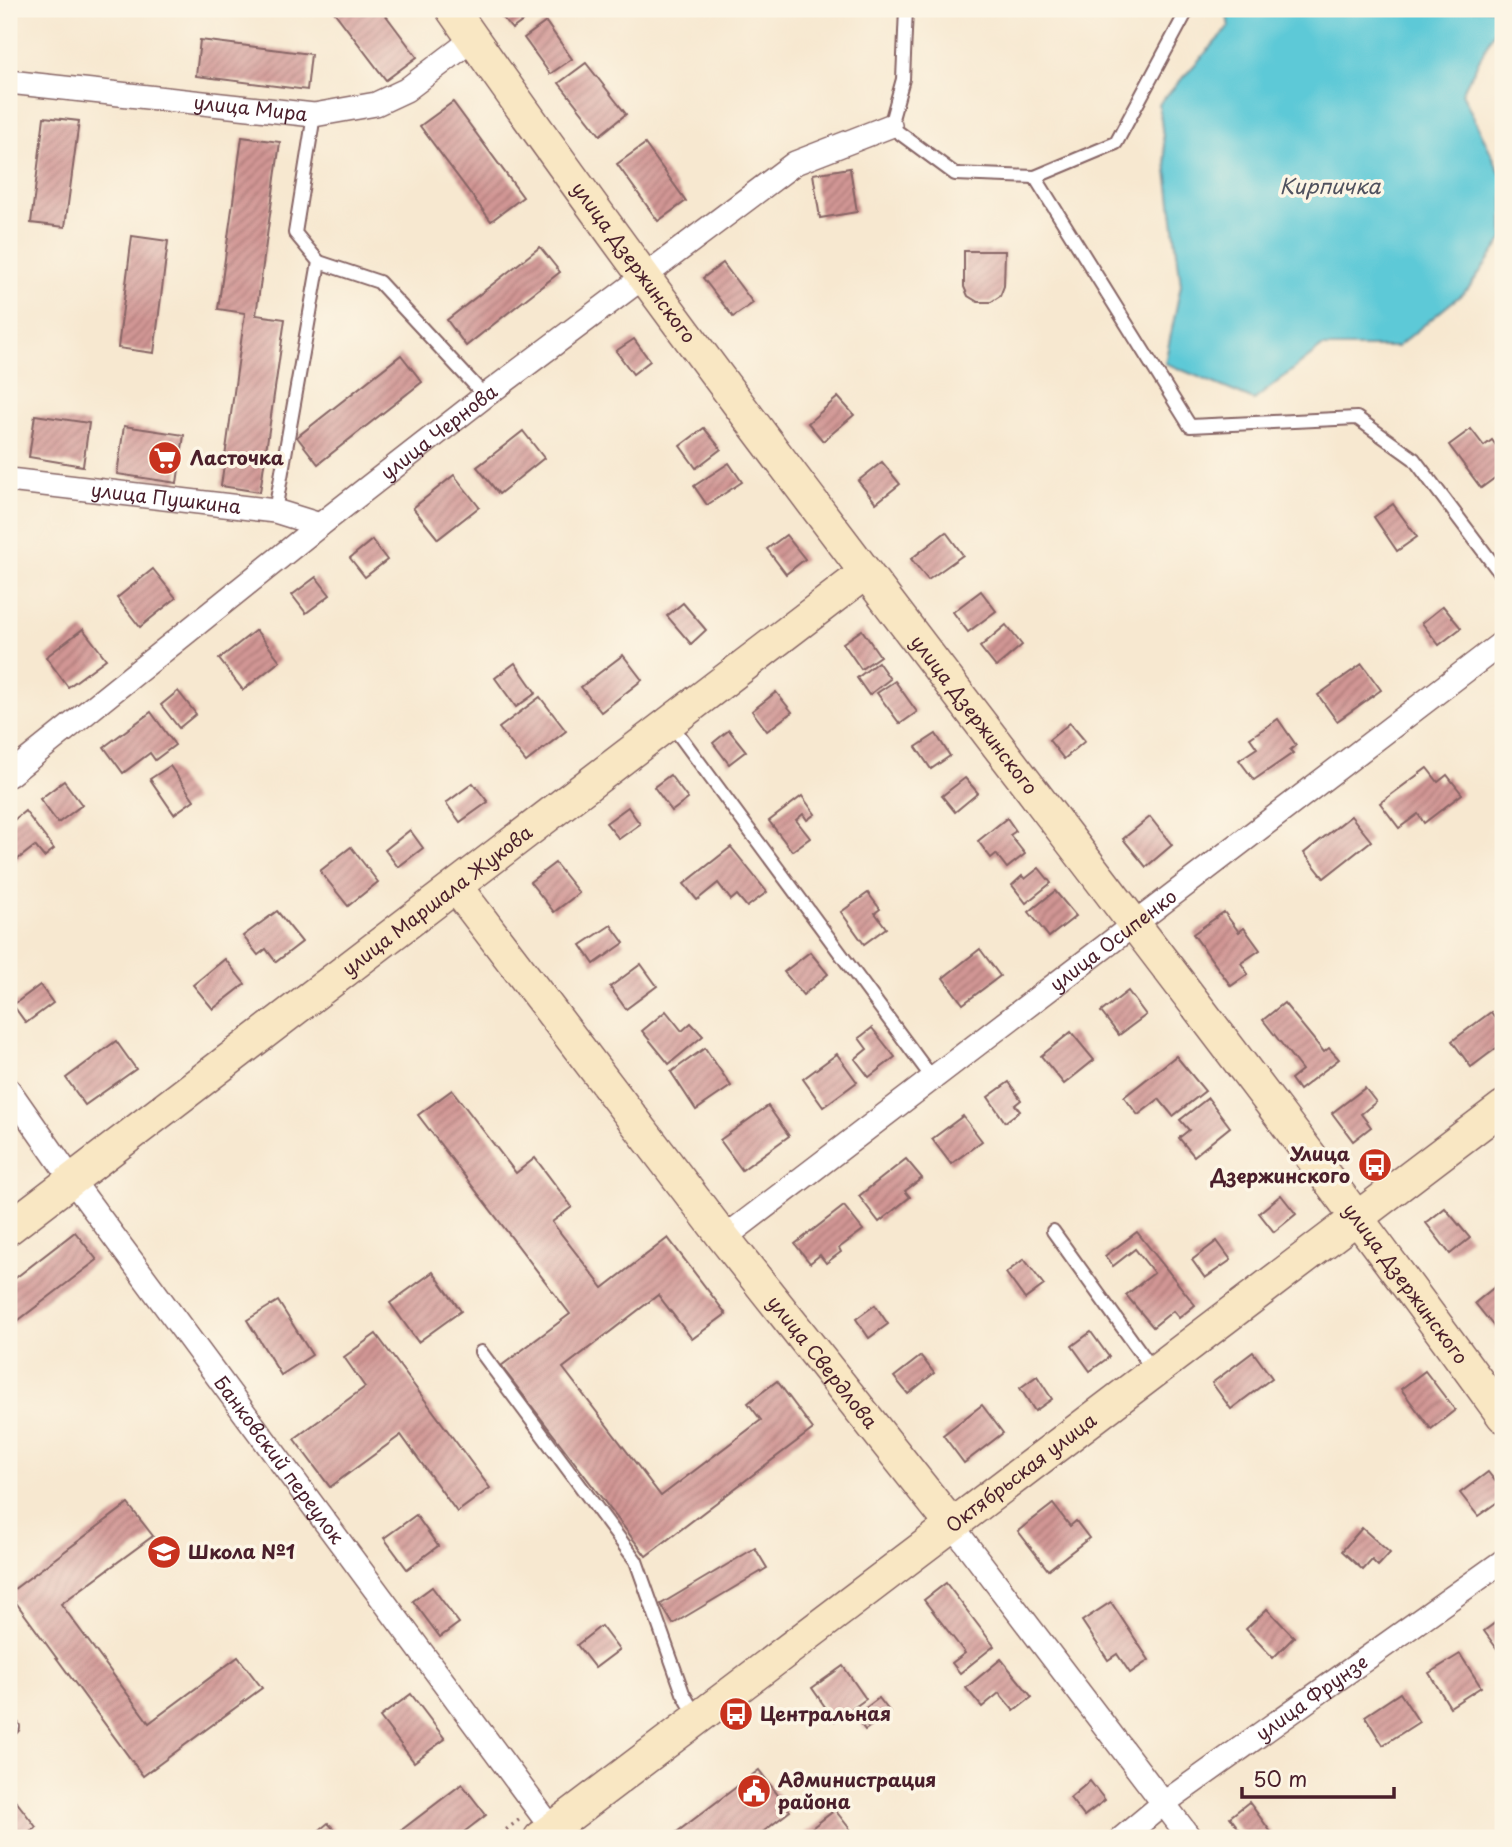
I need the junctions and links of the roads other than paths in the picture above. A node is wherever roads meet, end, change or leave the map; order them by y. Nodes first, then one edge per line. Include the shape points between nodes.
1 (452, 9) edge
2 (906, 9) edge
3 (1188, 9) edge
4 (472, 39) junction
5 (9, 82) edge
6 (314, 115) junction
7 (890, 126) junction
8 (1035, 177) junction
9 (319, 262) junction
10 (643, 276) junction
11 (485, 396) junction
12 (9, 480) edge
13 (275, 511) junction
14 (320, 525) junction
15 (865, 573) junction
16 (1503, 577) edge
17 (1503, 642) edge
18 (670, 723) junction
19 (9, 775) edge
20 (456, 887) junction
21 (1135, 924) junction
22 (933, 1079) junction
23 (9, 1090) edge
24 (1503, 1107) edge
25 (72, 1180) junction
26 (1359, 1217) junction
27 (9, 1228) edge
28 (1053, 1231) dead end
29 (724, 1238) junction
30 (481, 1352) dead end
31 (1154, 1371) junction
32 (1503, 1416) edge
33 (951, 1524) junction
34 (1503, 1561) edge
35 (697, 1718) junction
36 (1164, 1803) junction
37 (547, 1828) edge
38 (1122, 1838) edge
39 (1191, 1838) edge

1 - 4 street, улица Дзержинского
2 - 7 lane via 903,79
3 - 8 lane via 1116,143
4 - 6 street, улица Мира via 406,90 376,104
4 - 10 street, улица Дзержинского
5 - 6 street, улица Мира
6 - 9 lane via 295,233
7 - 8 lane via 954,174
7 - 10 street, улица Чернова via 795,163
8 - 16 lane via 1190,425 1357,418 1414,459
9 - 11 lane via 379,282
9 - 13 lane
10 - 11 street, улица Чернова
10 - 15 street, улица Дзержинского
11 - 14 street, улица Чернова
12 - 13 street, улица Пушкина
13 - 14 street, улица Пушкина
14 - 19 street, улица Чернова
15 - 18 street, улица Маршала Жукова
15 - 21 street, улица Дзержинского
17 - 21 street, улица Осипенко
18 - 20 street, улица Маршала Жукова
18 - 22 lane
20 - 25 street, улица Маршала Жукова
20 - 29 street, улица Свердлова
21 - 22 street, улица Осипенко
21 - 26 street, улица Дзержинского
22 - 29 street, улица Осипенко
23 - 25 street, Банковский переулок
24 - 26 street, Октябрьская улица
25 - 27 street, улица Маршала Жукова
25 - 37 street, Банковский переулок
26 - 31 street, Октябрьская улица
26 - 32 street, улица Дзержинского
28 - 31 lane
29 - 33 street, улица Свердлова
30 - 35 lane via 636,1561 683,1693
31 - 33 street, Октябрьская улица
33 - 35 street, Октябрьская улица
33 - 36 street, улица Свердлова
34 - 36 street, улица Фрунзе
35 - 37 street, Октябрьская улица
36 - 38 street, улица Фрунзе
36 - 39 street, улица Свердлова

